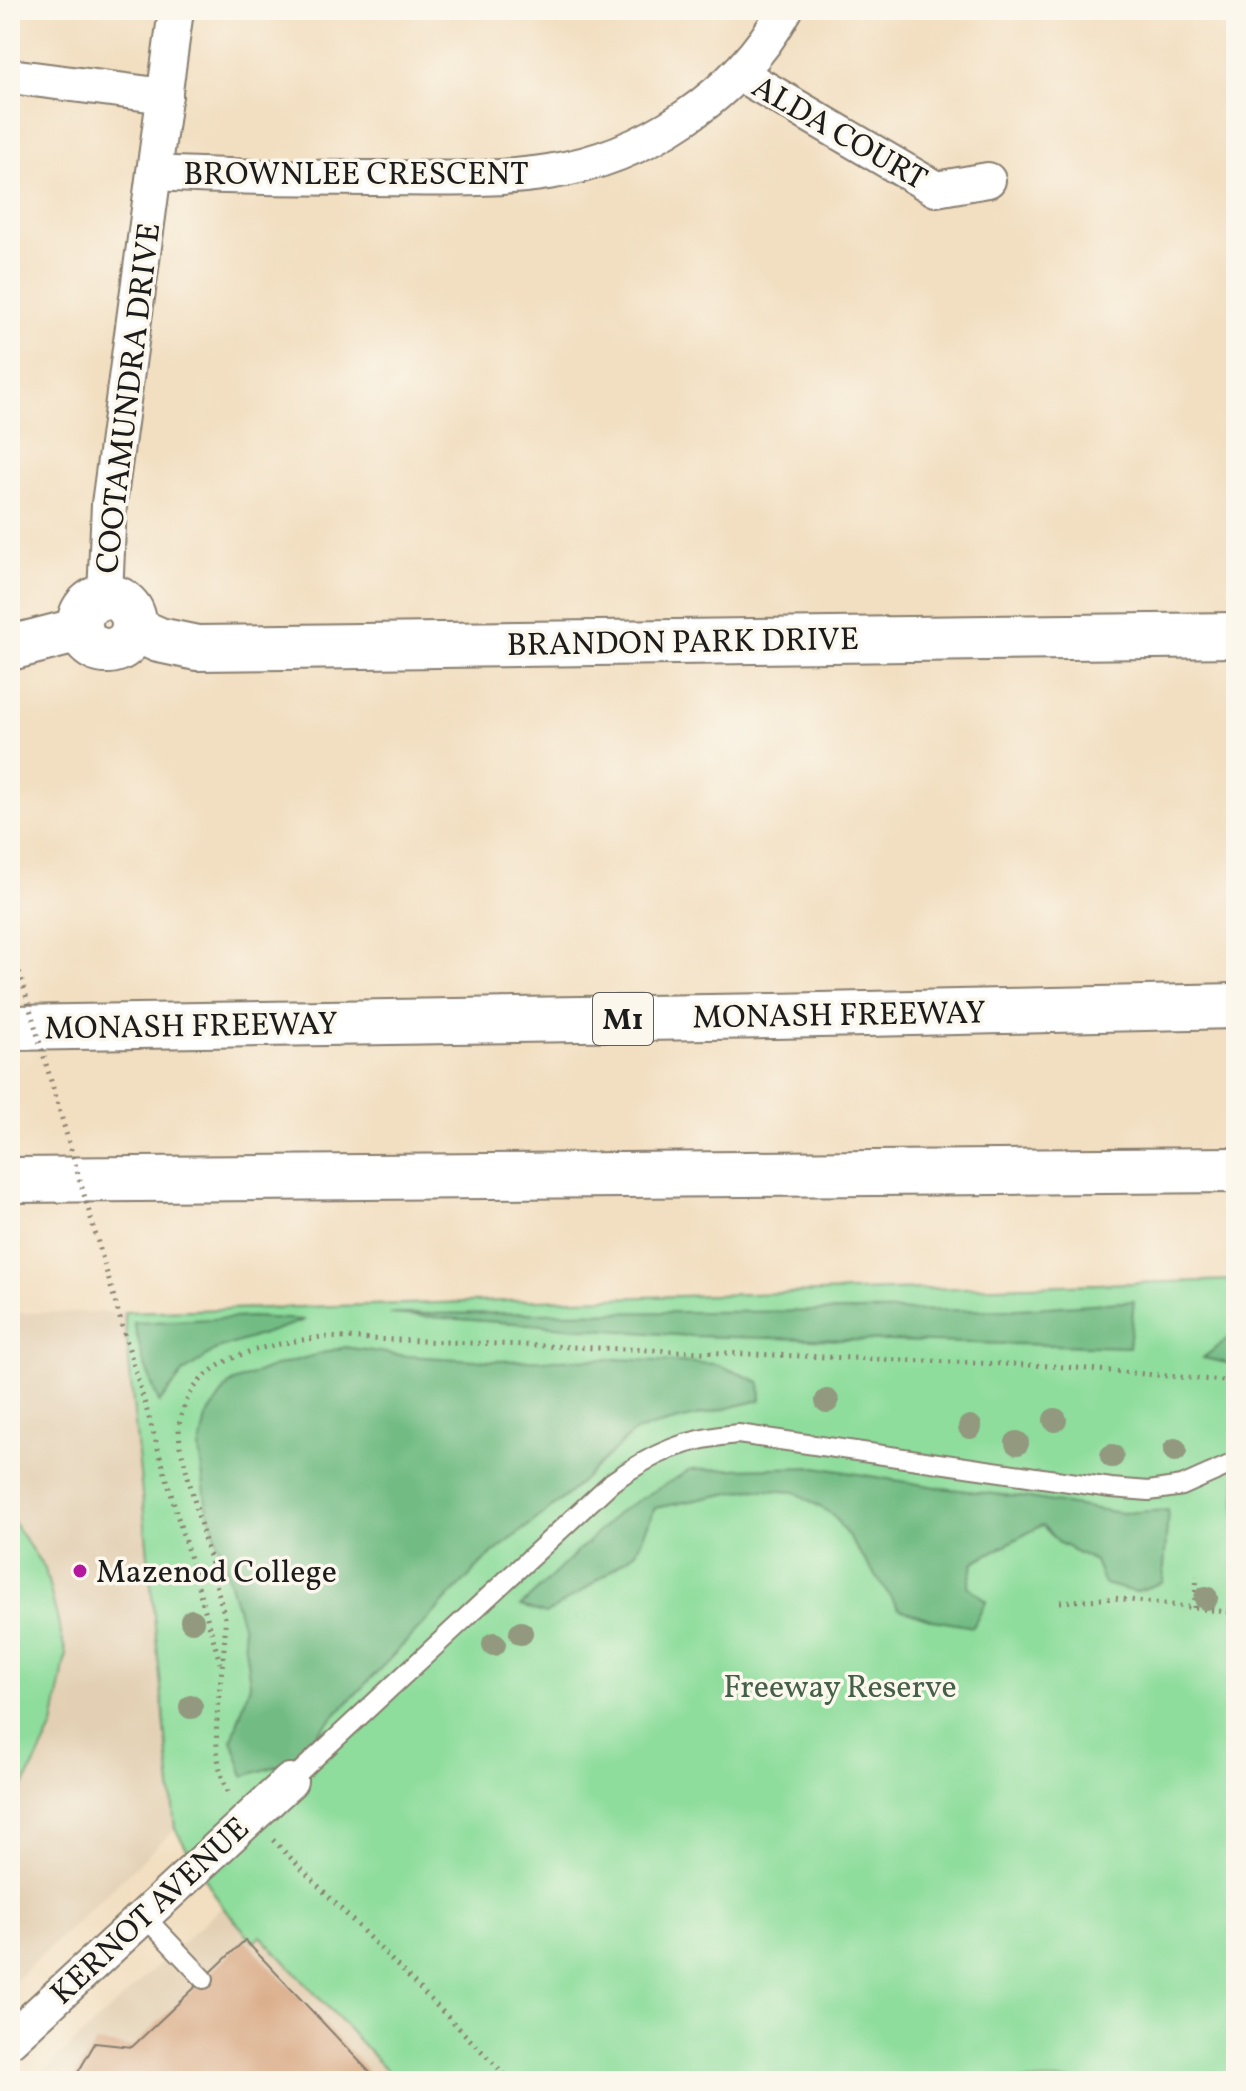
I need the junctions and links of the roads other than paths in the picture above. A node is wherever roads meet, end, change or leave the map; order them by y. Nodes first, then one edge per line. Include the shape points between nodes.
1 (176, 10) edge
2 (785, 10) edge
3 (740, 74) junction
4 (10, 76) edge
5 (165, 96) junction
6 (154, 173) junction
7 (988, 180) dead end
8 (92, 613) junction
9 (1236, 635) edge
10 (10, 648) edge
11 (1236, 1006) edge
12 (10, 1028) edge
13 (1236, 1170) edge
14 (10, 1180) edge
15 (1236, 1462) edge
16 (290, 1781) joint
17 (143, 1915) junction
18 (204, 1979) dead end
19 (10, 2040) edge

1 - 5 street, COOTAMUNDRA DRIVE
2 - 3 street, BROWNLEE CRESCENT
3 - 6 street, BROWNLEE CRESCENT via 653,136 607,157 548,172 434,178
3 - 7 street, ALDA COURT via 936,189
4 - 5 street
5 - 6 street, COOTAMUNDRA DRIVE
6 - 8 street, COOTAMUNDRA DRIVE
8 - 9 main road, BRANDON PARK DRIVE via 114,597 129,608 134,629 197,648
8 - 10 main road
11 - 12 main road, MONASH FREEWAY / M1
13 - 14 main road
15 - 16 lane via 1182,1486 1149,1491 738,1434 663,1450 612,1482
16 - 17 street, KERNOT AVENUE
17 - 18 lane
17 - 19 street, KERNOT AVENUE

